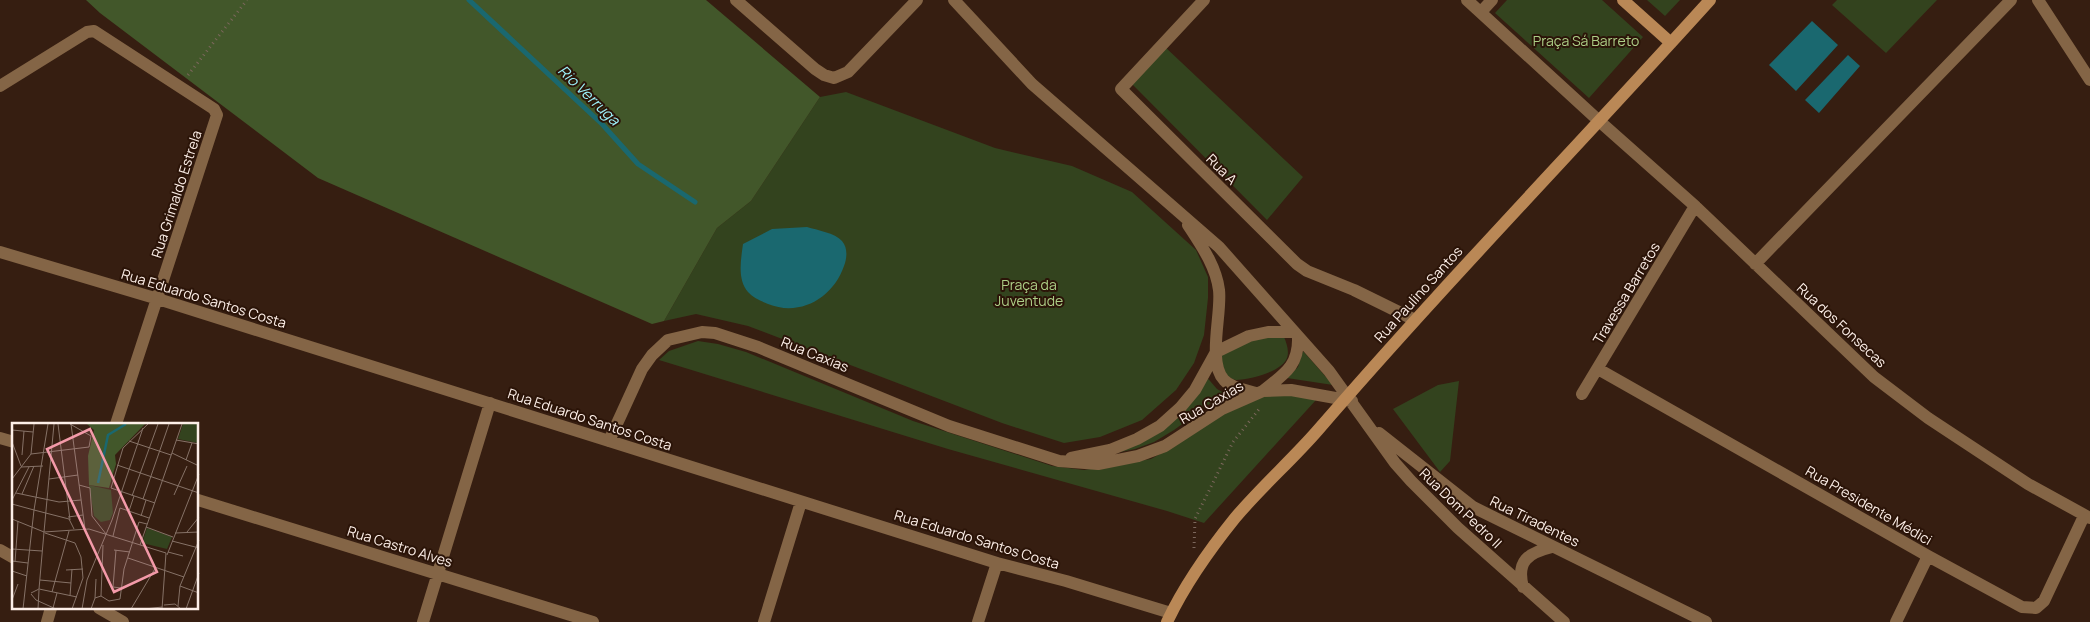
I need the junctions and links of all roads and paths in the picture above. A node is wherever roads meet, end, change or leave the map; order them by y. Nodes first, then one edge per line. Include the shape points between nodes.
1 (248, 0) edge
2 (736, 0) edge
3 (917, 0) edge
4 (954, 0) edge
5 (1204, 0) edge
6 (1467, 0) edge
7 (1492, 0) edge
8 (1623, 0) edge
9 (1710, 0) edge
10 (2011, 0) edge
11 (2038, 0) edge
12 (1480, 12) junction
13 (1671, 43) junction
14 (2090, 80) edge
15 (183, 82) dead end
16 (0, 86) edge
17 (1598, 120) junction
18 (1695, 206) junction
19 (1181, 215) junction
20 (0, 252) edge
21 (1755, 264) junction
22 (158, 299) junction
23 (1415, 320) junction
24 (1296, 335) junction
25 (1216, 352) junction
26 (1598, 369) junction
27 (1265, 391) junction
28 (1582, 394) dead end
29 (1352, 401) junction
30 (490, 403) junction
31 (1366, 421) junction
32 (116, 423) edge
33 (609, 441) junction
34 (1059, 461) junction
35 (199, 500) edge
36 (801, 502) junction
37 (2087, 517) edge
38 (1552, 547) junction
39 (0, 550) edge
40 (1194, 551) dead end
41 (1928, 556) junction
42 (12, 557) edge
43 (997, 563) junction
44 (438, 573) junction
45 (1523, 587) junction
46 (102, 610) edge
47 (1169, 618) edge
48 (122, 622) edge
49 (423, 622) edge
50 (593, 622) edge
51 (764, 622) edge
52 (978, 622) edge
53 (1564, 622) edge
54 (1706, 622) edge
55 (1896, 622) edge

1 - 15 path
2 - 3 street via 815,68 834,78 848,72
4 - 19 street via 1032,84
5 - 23 street, Rua A via 1121,89 1297,264
6 - 12 street
7 - 12 street
8 - 13 main road
9 - 13 main road, Rua Paulino Santos
10 - 21 street
11 - 14 street
12 - 17 street
13 - 17 main road, Rua Paulino Santos
16 - 22 street, Rua Grimaldo Estrela via 87,32 94,31 214,109 217,115
17 - 18 street, Rua dos Fonsecas
17 - 23 main road, Rua Paulino Santos
18 - 21 street, Rua dos Fonsecas
18 - 26 street, Travessa Barretos
19 - 24 street, Rua Dom Pedro II via 1219,247
19 - 25 street via 1216,276 1219,292
20 - 22 street, Rua Eduardo Santos Costa
21 - 37 street, Rua dos Fonsecas via 1874,377 1928,418 2028,484
22 - 30 street, Rua Eduardo Santos Costa
22 - 32 street, Rua Grimaldo Estrela
23 - 47 main road, Rua Paulino Santos via 1308,442 1236,516
24 - 25 street via 1268,332 1249,336
24 - 27 street via 1298,355
24 - 29 street, Rua Dom Pedro II
25 - 27 street via 1224,380 1235,386
25 - 34 street, Rua Caxias via 1195,390 1160,426 1110,450
26 - 28 street, Travessa Barretos
26 - 41 street, Rua Presidente Médici
27 - 29 street, Rua Caxias via 1292,390
27 - 34 street, Rua Caxias via 1222,409 1165,446 1138,456 1098,464
27 - 40 path via 1233,442 1195,519
29 - 31 street, Rua Dom Pedro II
30 - 33 street, Rua Eduardo Santos Costa
30 - 44 street
31 - 38 street, Rua Tiradentes via 1474,507
31 - 45 street, Rua Dom Pedro II via 1411,481
33 - 34 street, Rua Caxias via 642,369 652,355 668,340 702,332 758,348 949,426
33 - 36 street, Rua Eduardo Santos Costa
35 - 44 street, Rua Castro Alves
36 - 43 street, Rua Eduardo Santos Costa
36 - 51 street
37 - 41 street, Rua Presidente Médici via 2044,600 2036,608 2022,607
38 - 45 street via 1533,553 1524,562 1520,572
38 - 54 street, Rua Tiradentes
39 - 42 street
41 - 55 street
43 - 47 street, Rua Eduardo Santos Costa via 1066,581
43 - 52 street
44 - 49 street
44 - 50 street, Rua Castro Alves
45 - 53 street, Rua Dom Pedro II
46 - 48 street

